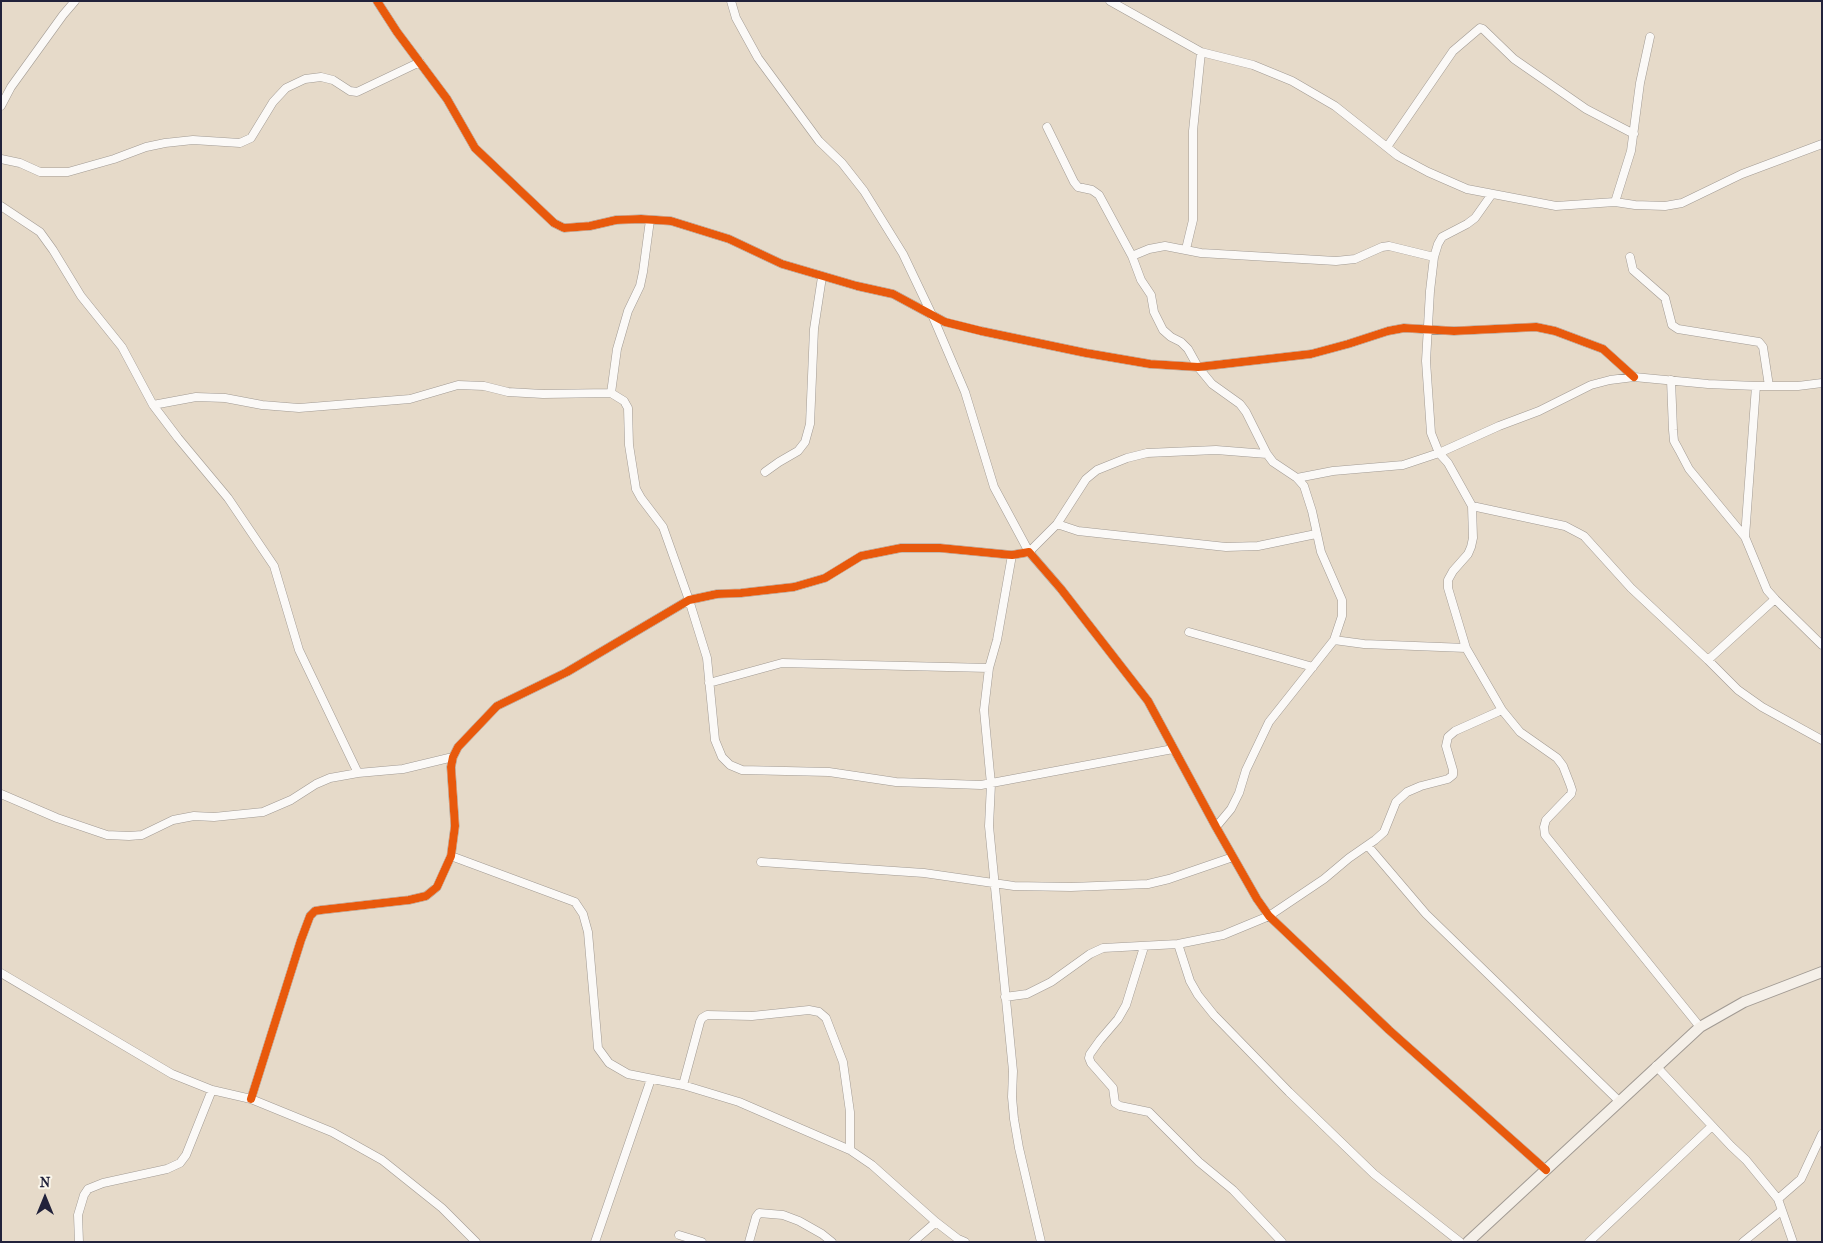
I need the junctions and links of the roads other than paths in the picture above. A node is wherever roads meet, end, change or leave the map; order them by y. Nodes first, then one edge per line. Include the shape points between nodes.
1 (75, 1) edge
2 (377, 1) edge
3 (731, 1) edge
4 (1110, 1) edge
5 (1650, 37) dead end
6 (1201, 52) junction
7 (420, 62) junction
8 (1, 106) edge
9 (1047, 127) dead end
10 (1634, 134) junction
11 (1822, 144) edge
12 (1387, 147) junction
13 (1, 159) edge
14 (1492, 194) junction
15 (1614, 202) junction
16 (1, 206) edge
17 (650, 220) junction
18 (1186, 249) junction
19 (1132, 256) junction
20 (1630, 256) dead end
21 (1434, 258) junction
22 (822, 277) junction
23 (933, 317) junction
24 (1427, 329) junction
25 (1198, 367) junction
26 (1634, 376) junction
27 (1671, 380) junction
28 (1822, 384) edge
29 (1756, 386) junction
30 (1769, 386) junction
31 (612, 393) junction
32 (153, 405) junction
33 (1439, 453) junction
34 (1267, 454) junction
35 (765, 472) dead end
36 (1296, 478) junction
37 (1472, 506) junction
38 (1057, 524) junction
39 (1316, 534) junction
40 (1744, 537) junction
41 (1029, 552) junction
42 (1012, 555) junction
43 (1775, 599) junction
44 (689, 600) junction
45 (1189, 632) dead end
46 (1334, 640) junction
47 (1822, 645) edge
48 (1466, 648) junction
49 (1708, 660) junction
50 (1313, 667) junction
51 (989, 668) junction
52 (709, 683) junction
53 (1502, 710) junction
54 (1822, 740) edge
55 (1173, 749) junction
56 (452, 757) junction
57 (358, 773) junction
58 (991, 784) junction
59 (1, 794) edge
60 (1216, 827) junction
61 (1368, 846) junction
62 (452, 856) junction
63 (1233, 857) junction
64 (761, 862) dead end
65 (994, 883) junction
66 (1269, 916) junction
67 (1178, 944) junction
68 (1144, 947) junction
69 (1822, 972) edge
70 (1, 973) edge
71 (1005, 997) junction
72 (1700, 1027) junction
73 (1656, 1066) junction
74 (651, 1079) junction
75 (683, 1085) junction
76 (212, 1090) junction
77 (251, 1099) junction
78 (1619, 1101) junction
79 (1712, 1126) junction
80 (1822, 1134) edge
81 (850, 1150) junction
82 (1546, 1170) junction
83 (1778, 1199) junction
84 (1781, 1211) junction
85 (936, 1222) junction
86 (679, 1235) dead end
87 (78, 1242) edge
88 (476, 1242) edge
89 (594, 1242) edge
90 (702, 1242) edge
91 (749, 1242) edge
92 (832, 1242) edge
93 (913, 1242) edge
94 (965, 1242) edge
95 (1041, 1242) edge
96 (1282, 1242) edge
97 (1460, 1242) edge
98 (1468, 1242) edge
99 (1589, 1242) edge
100 (1743, 1242) edge
101 (1793, 1242) edge

1 - 8 street via 11,87
2 - 7 street
3 - 23 street via 736,18 758,58 819,141 864,190 883,219
4 - 6 street
5 - 10 street
6 - 12 street via 1253,65 1292,81 1335,106
6 - 18 street via 1193,131 1193,220
7 - 13 street via 357,92 333,80 321,77 305,79 286,88 273,102 251,138 240,142 194,140 166,143 68,172 40,172
7 - 17 street via 447,99 475,148 554,223 574,228 616,220
9 - 19 street via 1074,182 1078,187 1099,195
10 - 12 street via 1586,109 1514,59 1480,28 1452,51
10 - 15 street
11 - 15 street via 1742,174 1682,203 1665,206
12 - 14 street via 1428,172 1467,189
14 - 15 street via 1556,206
14 - 21 street via 1475,218 1442,237
16 - 32 street via 40,232 81,296 122,347
17 - 22 street via 671,221 729,239 782,264
17 - 31 street via 640,286 628,311 617,349
18 - 19 street via 1149,248
18 - 21 street via 1201,253 1336,261 1355,259 1390,246
19 - 25 street via 1163,330 1188,349
20 - 30 street via 1633,270 1665,298 1672,325 1678,329 1759,342 1763,347
21 - 24 street
22 - 23 street via 893,294
22 - 35 street via 814,329 810,424 798,451
23 - 25 street via 981,331 1086,353 1150,364
23 - 41 street via 964,392 994,487
24 - 25 street via 1388,331 1311,354
24 - 26 street via 1488,331 1536,327 1554,331 1603,349
24 - 33 street via 1428,413 1432,438
25 - 34 street via 1212,384 1240,404
26 - 27 street
26 - 33 street via 1591,385
27 - 29 street
27 - 40 street via 1674,440 1690,469
28 - 30 street
29 - 30 street
29 - 40 street
31 - 32 street via 543,394 458,385 410,399 299,408 196,397
31 - 44 street via 624,400 628,408 629,445 636,489 663,526
32 - 57 street via 228,498 274,566 299,650
33 - 36 street via 1403,465
33 - 37 street
34 - 36 street
34 - 38 street via 1167,451 1126,458 1097,470 1086,479
36 - 39 street via 1308,497
37 - 48 street via 1471,547 1448,580
37 - 49 street via 1565,526 1584,536 1631,588
38 - 39 street via 1078,531 1226,547 1258,546
38 - 41 street
39 - 46 street via 1342,600 1342,616
40 - 43 street via 1767,590
41 - 42 street
41 - 55 street via 1148,701
42 - 44 street via 900,548 861,556 825,578 794,587 717,594
42 - 51 street
43 - 47 street
43 - 49 street
44 - 52 street via 707,658
44 - 56 street via 567,672 497,706
45 - 50 street
46 - 48 street
46 - 50 street
48 - 53 street
49 - 54 street via 1738,690 1762,707
50 - 60 street via 1269,722 1231,809
51 - 52 street via 782,663
51 - 58 street via 984,710
52 - 58 street via 715,740 722,757 742,770 829,772 896,782
53 - 61 street via 1448,737 1446,746 1453,775 1407,792 1396,802 1384,832
53 - 72 street via 1520,732 1557,758 1570,784 1571,794 1546,820 1545,835
55 - 58 street
55 - 60 street
56 - 57 street via 403,769
56 - 62 street via 455,826
57 - 59 street via 330,778 263,812 194,816 173,820 142,835 129,836 107,835
58 - 65 street via 989,826
60 - 63 street
61 - 66 street
61 - 78 street via 1426,914
62 - 74 street via 575,902 583,914 588,932 598,1048 609,1063 628,1074
62 - 77 street via 437,887 426,896 315,911 310,916
63 - 65 street via 1169,879 1134,886 1014,886
63 - 66 street
64 - 65 street via 924,873
65 - 71 street
66 - 67 street via 1223,935
66 - 82 street via 1389,1030
67 - 68 street
67 - 97 street via 1190,981 1221,1022 1374,1174
68 - 71 street via 1104,948 1027,994
68 - 96 street via 1126,1005 1090,1054 1091,1063 1113,1088 1115,1102 1149,1112
69 - 72 street via 1744,1002
70 - 76 street via 172,1074
71 - 95 street via 1013,1071 1014,1119
72 - 73 street
73 - 78 street
73 - 79 street
74 - 75 street
74 - 89 street
75 - 81 street via 738,1102
75 - 81 street via 700,1022 707,1015 819,1012 826,1018 843,1062 850,1112
76 - 77 street
76 - 87 street via 180,1163 88,1189 78,1215
77 - 88 street via 332,1132 382,1160 442,1208
78 - 82 street
79 - 83 street
79 - 99 street
80 - 83 street via 1801,1179
81 - 85 street
82 - 98 street
83 - 84 street
84 - 100 street
84 - 101 street
85 - 93 street
85 - 94 street
86 - 90 street
91 - 92 street via 759,1213 799,1221

